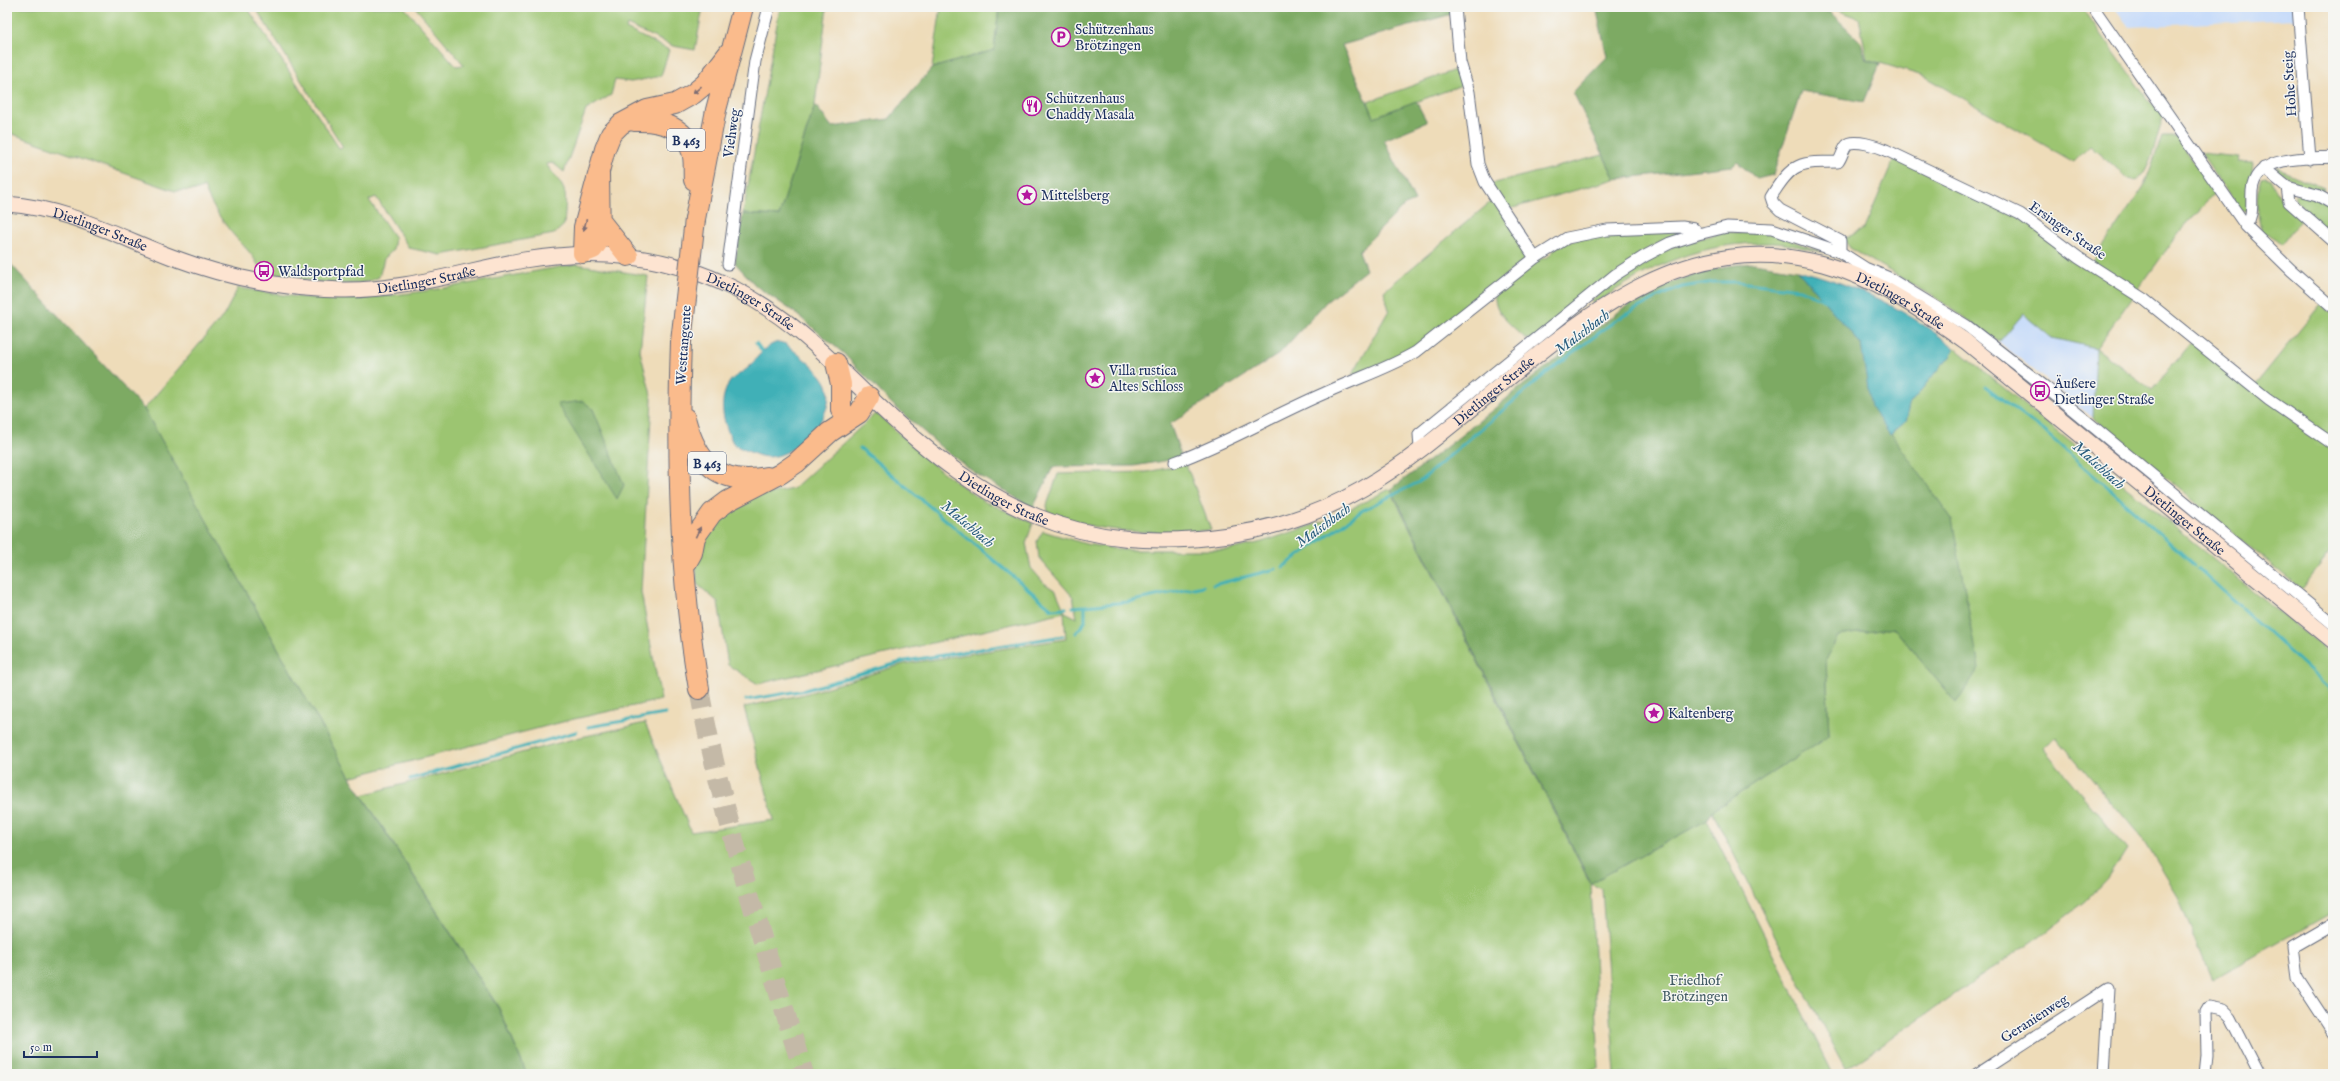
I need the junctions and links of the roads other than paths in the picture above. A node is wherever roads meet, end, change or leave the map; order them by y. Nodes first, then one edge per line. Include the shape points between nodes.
1 (744, 7) edge
2 (769, 7) edge
3 (1455, 7) edge
4 (2093, 7) edge
5 (2298, 7) edge
6 (731, 50) junction
7 (626, 121) junction
8 (2333, 157) edge
9 (2310, 159) junction
10 (2264, 168) junction
11 (599, 174) junction
12 (2287, 187) junction
13 (1771, 197) joint
14 (7, 204) edge
15 (2333, 204) edge
16 (696, 212) junction
17 (601, 222) junction
18 (2246, 226) junction
19 (1698, 234) junction
20 (2333, 241) edge
21 (1840, 252) junction
22 (583, 253) junction
23 (628, 256) junction
24 (1535, 258) junction
25 (728, 264) dead end
26 (2333, 307) edge
27 (836, 363) junction
28 (679, 394) junction
29 (869, 397) junction
30 (841, 410) junction
31 (830, 432) junction
32 (2333, 444) edge
33 (1420, 449) junction
34 (1175, 462) dead end
35 (777, 476) junction
36 (684, 568) junction
37 (2333, 624) edge
38 (2333, 641) edge
39 (699, 689) tunnel mouth
40 (2333, 924) edge
41 (2333, 1033) edge
42 (1977, 1074) edge
43 (2104, 1074) edge
44 (2205, 1074) edge
45 (2259, 1074) edge

1 - 6 highway, Westtangente / B 463
2 - 25 street, Viehweg via 755,61
3 - 24 street via 1460,62 1469,92 1478,164 1485,182
4 - 18 street
5 - 9 street, Hohe Steig
6 -> 7 highway, B 463 via 705,84 693,94 675,104 647,110
6 - 16 highway, Westtangente / B 463
7 - 11 highway, B 463 via 611,134
7 - 16 highway, B 463 via 658,121 683,135 692,150
8 - 9 street
9 - 10 street via 2274,162
10 - 12 street
10 - 18 street via 2255,177 2252,190 2253,217
11 - 17 highway, B 463
11 -> 22 highway, B 463 via 584,227
12 - 15 street via 2317,195
12 - 20 street via 2289,202
13 - 21 street, Dietlinger Straße via 1780,210 1840,241
13 - 32 street, Ersinger Straße via 1792,169 1809,162 1838,162 1850,143 1886,150 2020,214 2079,258 2145,300 2269,400
14 - 22 main road, Dietlinger Straße via 37,207 59,213 178,260 223,273 309,288 390,288 519,261
16 - 28 highway, Westtangente / B 463, bridge
17 - 22 highway, B 463 via 600,239 593,249
17 - 23 highway
18 - 26 street
19 - 21 street, Dietlinger Straße via 1727,227 1766,228
19 - 24 street via 1694,229 1682,227 1601,230 1567,238
19 - 33 street, Dietlinger Straße via 1670,243 1615,275 1418,434
21 - 37 street, Dietlinger Straße via 1920,296 2001,351
22 - 23 main road, Dietlinger Straße
23 - 27 main road, Dietlinger Straße via 702,274 742,293 782,317
24 - 34 street via 1416,352 1396,364 1324,393 1210,450
27 - 29 main road, Dietlinger Straße
27 - 30 highway, B 463 via 841,384
28 - 35 highway, B 463 via 696,451 706,462 728,477 747,481
28 - 36 highway, Westtangente / B 463 via 679,498
29 - 30 highway, B 463 via 856,398
29 - 31 highway, B 463 via 859,413
29 - 33 main road, Dietlinger Straße via 922,447 960,476 984,490 1036,517 1093,534 1122,539 1179,540 1236,534 1268,527 1327,506 1362,489
30 - 31 highway, B 463
31 - 35 highway, B 463
33 - 38 main road, Dietlinger Straße via 1571,329 1640,286 1666,274 1721,259 1756,256 1803,259 1845,271 1881,287 1965,341
36 -> 35 highway, B 463 via 692,553 695,537 712,513 728,501
36 - 39 highway, Westtangente / B 463
40 - 41 street via 2293,947 2297,978
42 - 43 street, Geranienweg via 2109,988
44 - 45 street via 2206,1012 2209,1007 2223,1010 2230,1017

